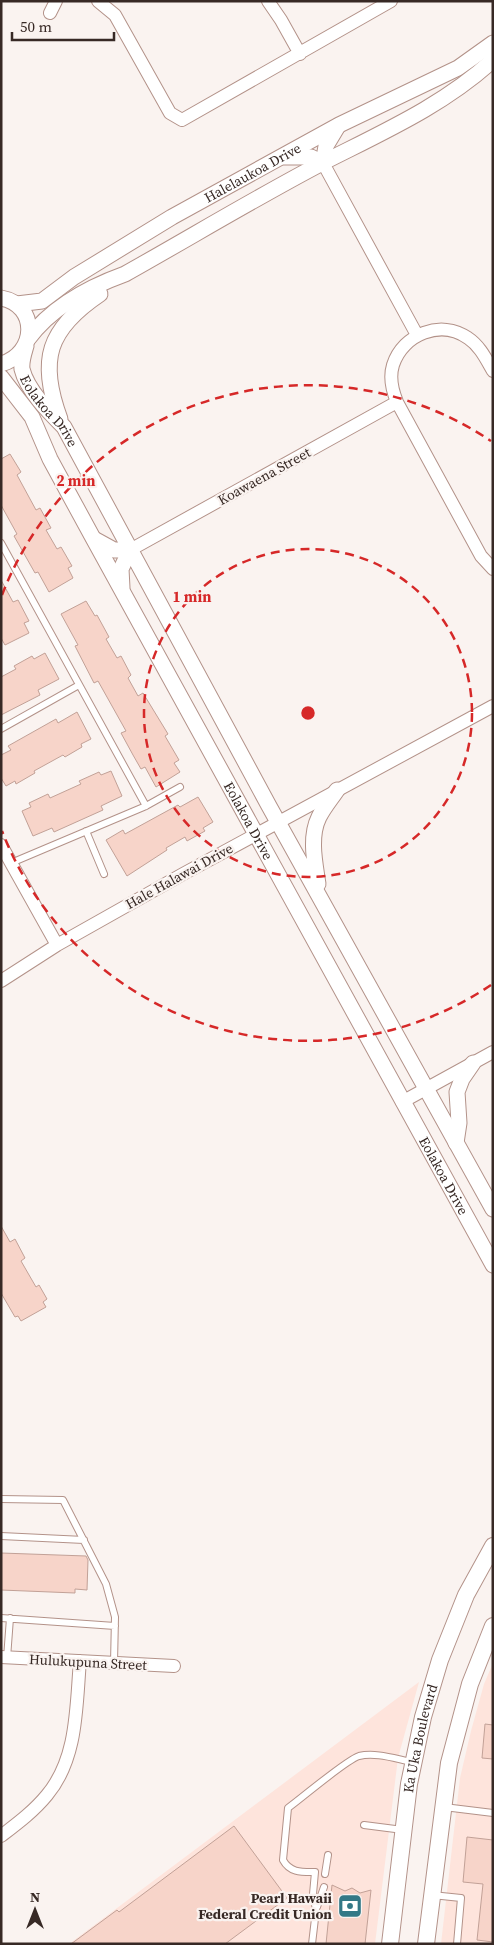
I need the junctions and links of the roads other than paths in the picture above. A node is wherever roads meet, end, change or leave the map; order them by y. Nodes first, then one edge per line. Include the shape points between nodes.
1 (56, 1) edge
2 (98, 1) edge
3 (268, 1) edge
4 (391, 1) edge
5 (50, 13) dead end
6 (493, 43) edge
7 (300, 54) junction
8 (493, 60) edge
9 (339, 125) junction
10 (280, 157) junction
11 (323, 163) junction
12 (125, 274) junction
13 (1, 298) edge
14 (17, 304) junction
15 (417, 334) junction
16 (27, 342) junction
17 (488, 353) edge
18 (1, 364) edge
19 (493, 371) edge
20 (1, 377) edge
21 (397, 402) junction
22 (64, 427) junction
23 (92, 538) junction
24 (1, 543) edge
25 (130, 550) junction
26 (493, 569) edge
27 (122, 590) junction
28 (79, 685) junction
29 (493, 706) edge
30 (1, 729) edge
31 (180, 787) dead end
32 (337, 790) junction
33 (146, 806) junction
34 (279, 822) junction
35 (86, 831) junction
36 (255, 834) junction
37 (1, 845) edge
38 (6, 866) edge
39 (104, 874) dead end
40 (320, 895) junction
41 (57, 945) junction
42 (1, 981) edge
43 (493, 1052) edge
44 (473, 1063) junction
45 (426, 1089) junction
46 (402, 1102) junction
47 (456, 1143) junction
48 (493, 1209) edge
49 (493, 1266) edge
50 (1, 1499) edge
51 (1, 1536) edge
52 (84, 1540) junction
53 (493, 1546) edge
54 (1, 1618) edge
55 (10, 1618) junction
56 (115, 1626) junction
57 (493, 1626) edge
58 (4, 1658) edge
59 (80, 1661) junction
60 (114, 1663) junction
61 (174, 1666) dead end
62 (413, 1762) junction
63 (442, 1806) junction
64 (493, 1813) edge
65 (364, 1825) dead end
66 (404, 1830) junction
67 (1, 1836) edge
68 (328, 1855) dead end
69 (325, 1874) dead end
70 (324, 1887) dead end
71 (431, 1895) junction
72 (316, 1910) junction
73 (458, 1935) junction
74 (312, 1944) edge
75 (390, 1944) edge
76 (426, 1944) edge
77 (457, 1944) edge
78 (461, 1944) edge

1 - 5 street
2 - 7 street via 115,15 170,112 182,120
3 - 7 street
4 - 7 street
6 - 9 street, Halelaukoa Drive via 458,68
8 - 11 street, Halelaukoa Drive via 443,98 380,135
9 - 10 street, Halelaukoa Drive
9 - 11 street via 326,146
10 - 11 street via 311,157
10 - 14 street, Halelaukoa Drive via 156,226 42,301
11 - 12 street, Halelaukoa Drive
11 - 15 street
12 - 16 street, Halelaukoa Drive via 107,280 46,318
12 - 22 street via 76,311 57,336 48,378
13 - 14 street
14 - 16 street, Eolakoa Drive via 29,323
15 - 17 street via 434,330 457,332
15 - 21 street via 404,346 392,366 392,390
16 - 18 street, Halelaukoa Drive via 19,355
16 - 22 street, Eolakoa Drive via 22,360 26,382
17 - 19 street
20 - 23 street, Eolakoa Drive via 32,418
21 - 25 street, Koawaena Street
21 - 26 street via 481,556
22 - 25 street, Eolakoa Drive
23 - 25 street via 114,550
23 - 27 street, Eolakoa Drive
24 - 28 lane
25 - 27 street via 121,569
25 - 34 street, Eolakoa Drive
27 - 36 street, Eolakoa Drive
28 - 30 lane
28 - 33 lane
29 - 32 street, Hale Halawai Drive
31 - 33 lane
32 - 34 street, Hale Halawai Drive
32 - 40 street via 319,816 314,835
33 - 35 lane
34 - 36 street, Hale Halawai Drive
34 - 40 street, Eolakoa Drive
35 - 38 lane
35 - 39 lane
36 - 41 street, Hale Halawai Drive
36 - 46 street, Eolakoa Drive
37 - 38 street
38 - 41 street
40 - 45 street, Eolakoa Drive
41 - 42 street, Hale Halawai Drive
43 - 44 street
44 - 45 street
44 - 47 street via 457,1092
45 - 46 street
45 - 47 street, Eolakoa Drive
46 - 49 street, Eolakoa Drive
47 - 48 street, Eolakoa Drive
50 - 52 lane via 64,1500
51 - 52 lane
52 - 56 lane via 106,1584
53 - 62 main road, Ka Uka Boulevard via 466,1595 440,1660
54 - 55 lane
55 - 56 lane
55 - 58 lane
56 - 60 lane
57 - 63 main road via 460,1715
58 - 59 street, Hulukupuna Street
59 - 60 street, Hulukupuna Street
59 - 67 street via 73,1740 60,1774 48,1794 24,1819
60 - 61 street, Hulukupuna Street
62 - 66 main road, Ka Uka Boulevard
62 - 72 lane via 359,1756 288,1808 283,1860 294,1871 315,1872 313,1894
63 - 64 lane
63 - 71 main road
65 - 66 lane
66 - 75 main road, Ka Uka Boulevard
68 - 69 lane
70 - 72 lane
71 - 73 lane via 461,1898
71 - 76 main road
72 - 74 lane
73 - 77 lane
73 - 78 lane

